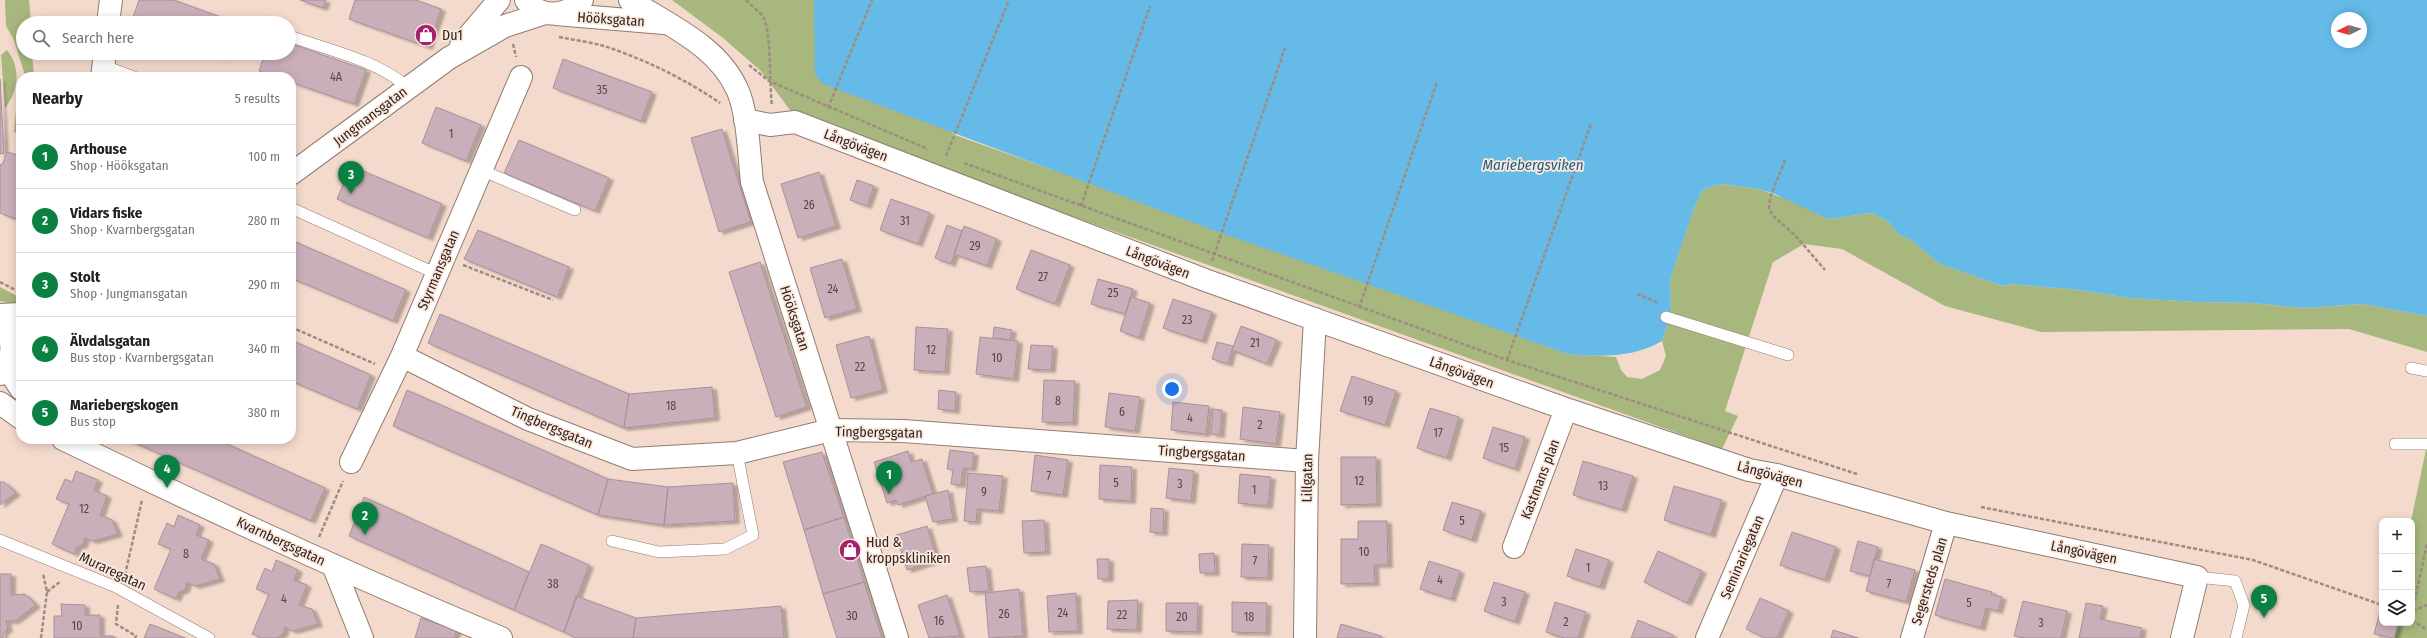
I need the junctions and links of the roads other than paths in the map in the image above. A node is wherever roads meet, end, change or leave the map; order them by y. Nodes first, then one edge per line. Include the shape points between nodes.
1 (111, 0) edge
2 (500, 0) edge
3 (526, 0) edge
4 (582, 0) edge
5 (630, 0) edge
6 (109, 16) edge
7 (551, 21) junction
8 (666, 23) junction
9 (296, 39) edge
10 (449, 58) junction
11 (104, 65) edge
12 (122, 72) edge
13 (520, 76) dead end
14 (408, 88) junction
15 (745, 120) junction
16 (296, 170) edge
17 (481, 170) junction
18 (296, 210) edge
19 (575, 210) dead end
20 (440, 266) junction
21 (16, 314) edge
22 (0, 316) edge
23 (1666, 318) dead end
24 (1315, 319) junction
25 (1788, 355) dead end
26 (10, 363) edge
27 (398, 364) junction
28 (2412, 368) dead end
29 (2427, 371) edge
30 (16, 377) edge
31 (0, 403) edge
32 (1566, 410) junction
33 (16, 414) edge
34 (831, 430) junction
35 (73, 444) edge
36 (2395, 444) dead end
37 (2427, 444) edge
38 (737, 453) junction
39 (1307, 461) junction
40 (351, 462) road end
41 (1777, 475) junction
42 (1946, 523) junction
43 (0, 540) edge
44 (612, 541) dead end
45 (1514, 547) dead end
46 (333, 565) junction
47 (2197, 576) junction
48 (209, 638) edge
49 (362, 638) edge
50 (501, 638) edge
51 (897, 638) edge
52 (1305, 638) edge
53 (1707, 638) edge
54 (1912, 638) edge
55 (2182, 638) edge
56 (2236, 638) edge

1 - 6 street
2 - 10 street, Jungmansgatan
3 - 7 street
4 - 7 street, Jungmansgatan via 571,10
5 - 8 street, Hööksgatan
7 - 8 street, Hööksgatan
7 - 10 street, Jungmansgatan via 505,26
8 - 15 street, Hööksgatan via 689,36 721,62 737,89
9 - 14 lane via 377,68 398,79
10 - 14 street, Jungmansgatan
11 - 12 lane
13 - 17 street, Styrmansgatan
14 - 16 street, Jungmansgatan
15 - 24 street, Långövägen via 770,125 795,122 1198,277
15 - 34 street, Hööksgatan via 752,182
17 - 19 lane
17 - 20 street, Styrmansgatan
18 - 20 lane
20 - 27 street, Styrmansgatan
21 - 22 street
22 - 26 street via 9,333
23 - 25 lane
24 - 32 street, Långövägen
24 - 39 street, Lillgatan
26 - 30 street
27 - 38 street, Tingbergsgatan via 528,419 632,459
27 - 40 street, Styrmansgatan
28 - 29 lane
31 - 33 street
32 - 41 street, Långövägen via 1749,470
32 - 45 street, Kastmans plan
34 - 38 street, Tingbergsgatan
34 - 39 street, Tingbergsgatan via 903,431
34 - 51 street, Hööksgatan
35 - 46 street, Kvarnbergsgatan
36 - 37 lane
38 - 44 lane via 753,535 725,549 659,552
39 - 52 street, Lillgatan
41 - 42 street, Långövägen
41 - 53 street, Seminariegatan
42 - 47 street, Långövägen
42 - 54 street, Segersteds plan
43 - 48 lane, Muraregatan via 121,590
46 - 49 street
46 - 50 street, Kvarnbergsgatan
47 - 55 street
47 - 56 lane via 2235,581 2244,605

